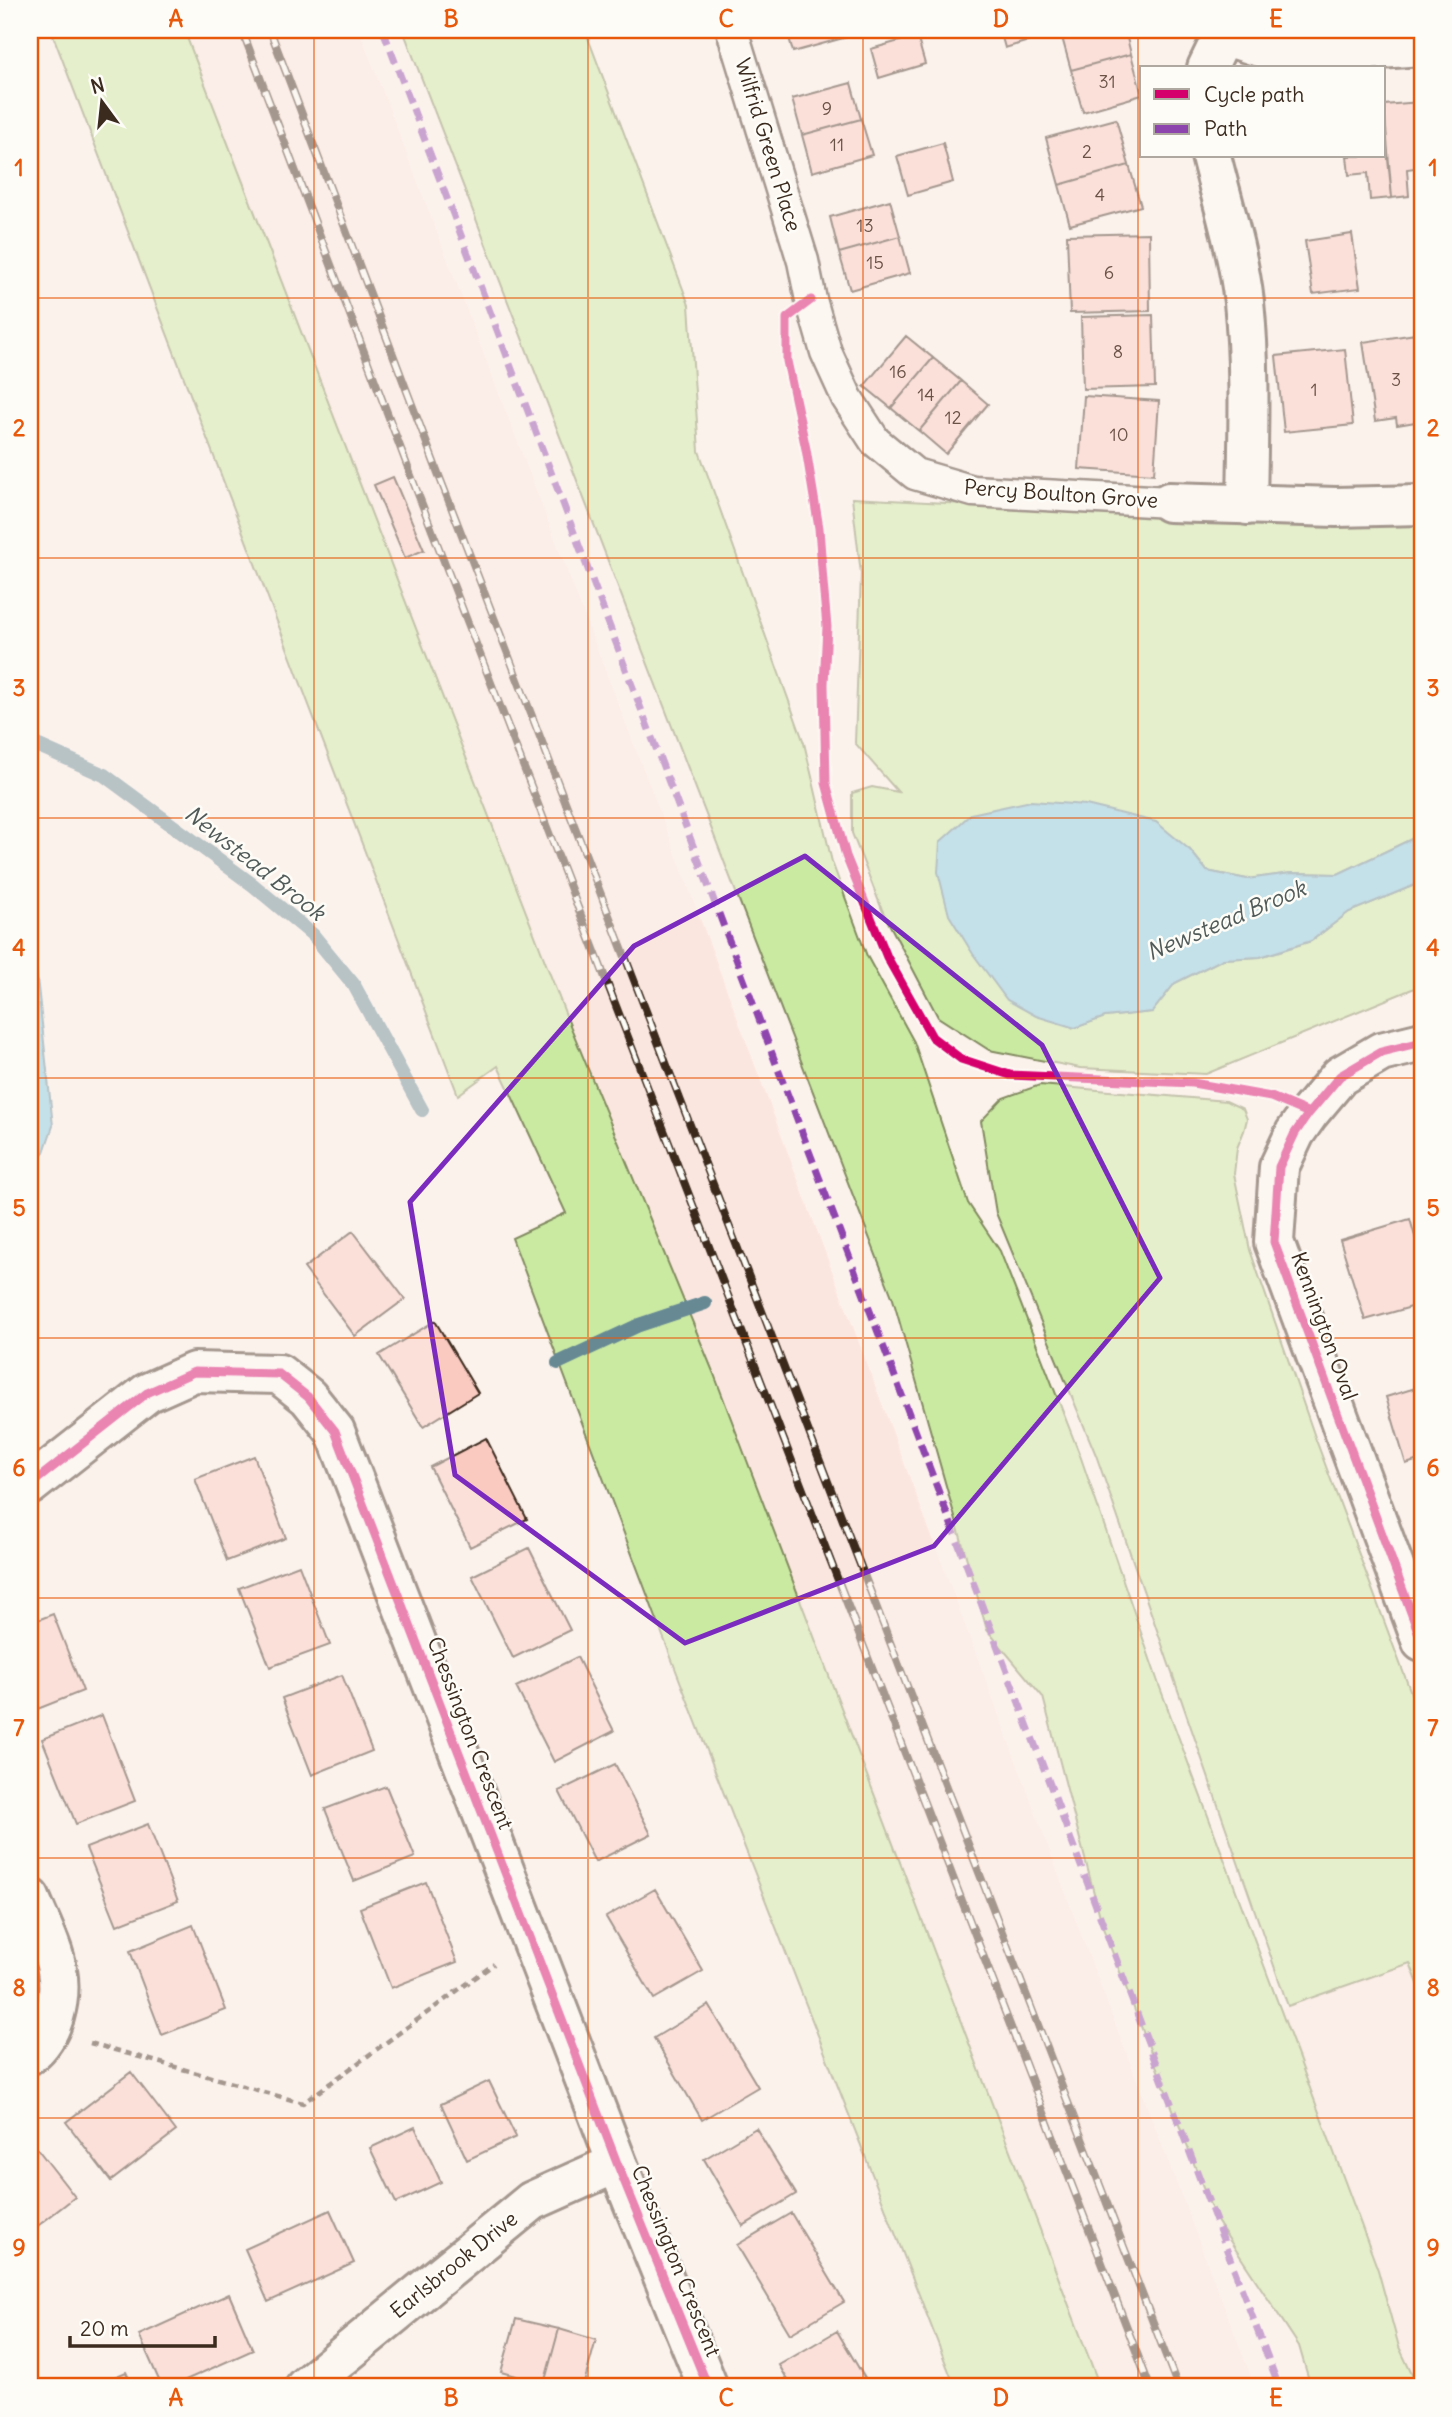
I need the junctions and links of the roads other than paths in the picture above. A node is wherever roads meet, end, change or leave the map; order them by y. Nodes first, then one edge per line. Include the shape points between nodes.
1 (732, 30) edge
2 (1216, 44) edge
3 (1422, 46) edge
4 (1212, 158) edge
5 (803, 261) joint
6 (1169, 502) joint
7 (1247, 505) junction
8 (1422, 506) edge
9 (1422, 1042) edge
10 (30, 1485) edge
11 (1407, 1552) edge
12 (1422, 1642) edge
13 (30, 1898) edge
14 (39, 2043) edge
15 (617, 2163) junction
16 (304, 2387) edge
17 (708, 2387) edge

1 - 5 lane, Wilfrid Green Place
2 - 3 street via 1271,51
4 - 7 street via 1244,303
5 - 6 lane, Percy Boulton Grove via 827,352 847,398 875,441 915,474 973,491
6 - 7 street, Percy Boulton Grove
7 - 8 street, Percy Boulton Grove
9 - 11 street, Kennington Oval via 1381,1052 1340,1076 1309,1113 1279,1167 1274,1242
10 - 15 street, Chessington Crescent via 147,1393 194,1372 279,1374 308,1397 335,1431
11 - 12 street, Kennington Oval
13 - 14 street via 57,1969 57,2007
15 - 16 street, Earlsbrook Drive via 533,2200
15 - 17 street, Chessington Crescent

